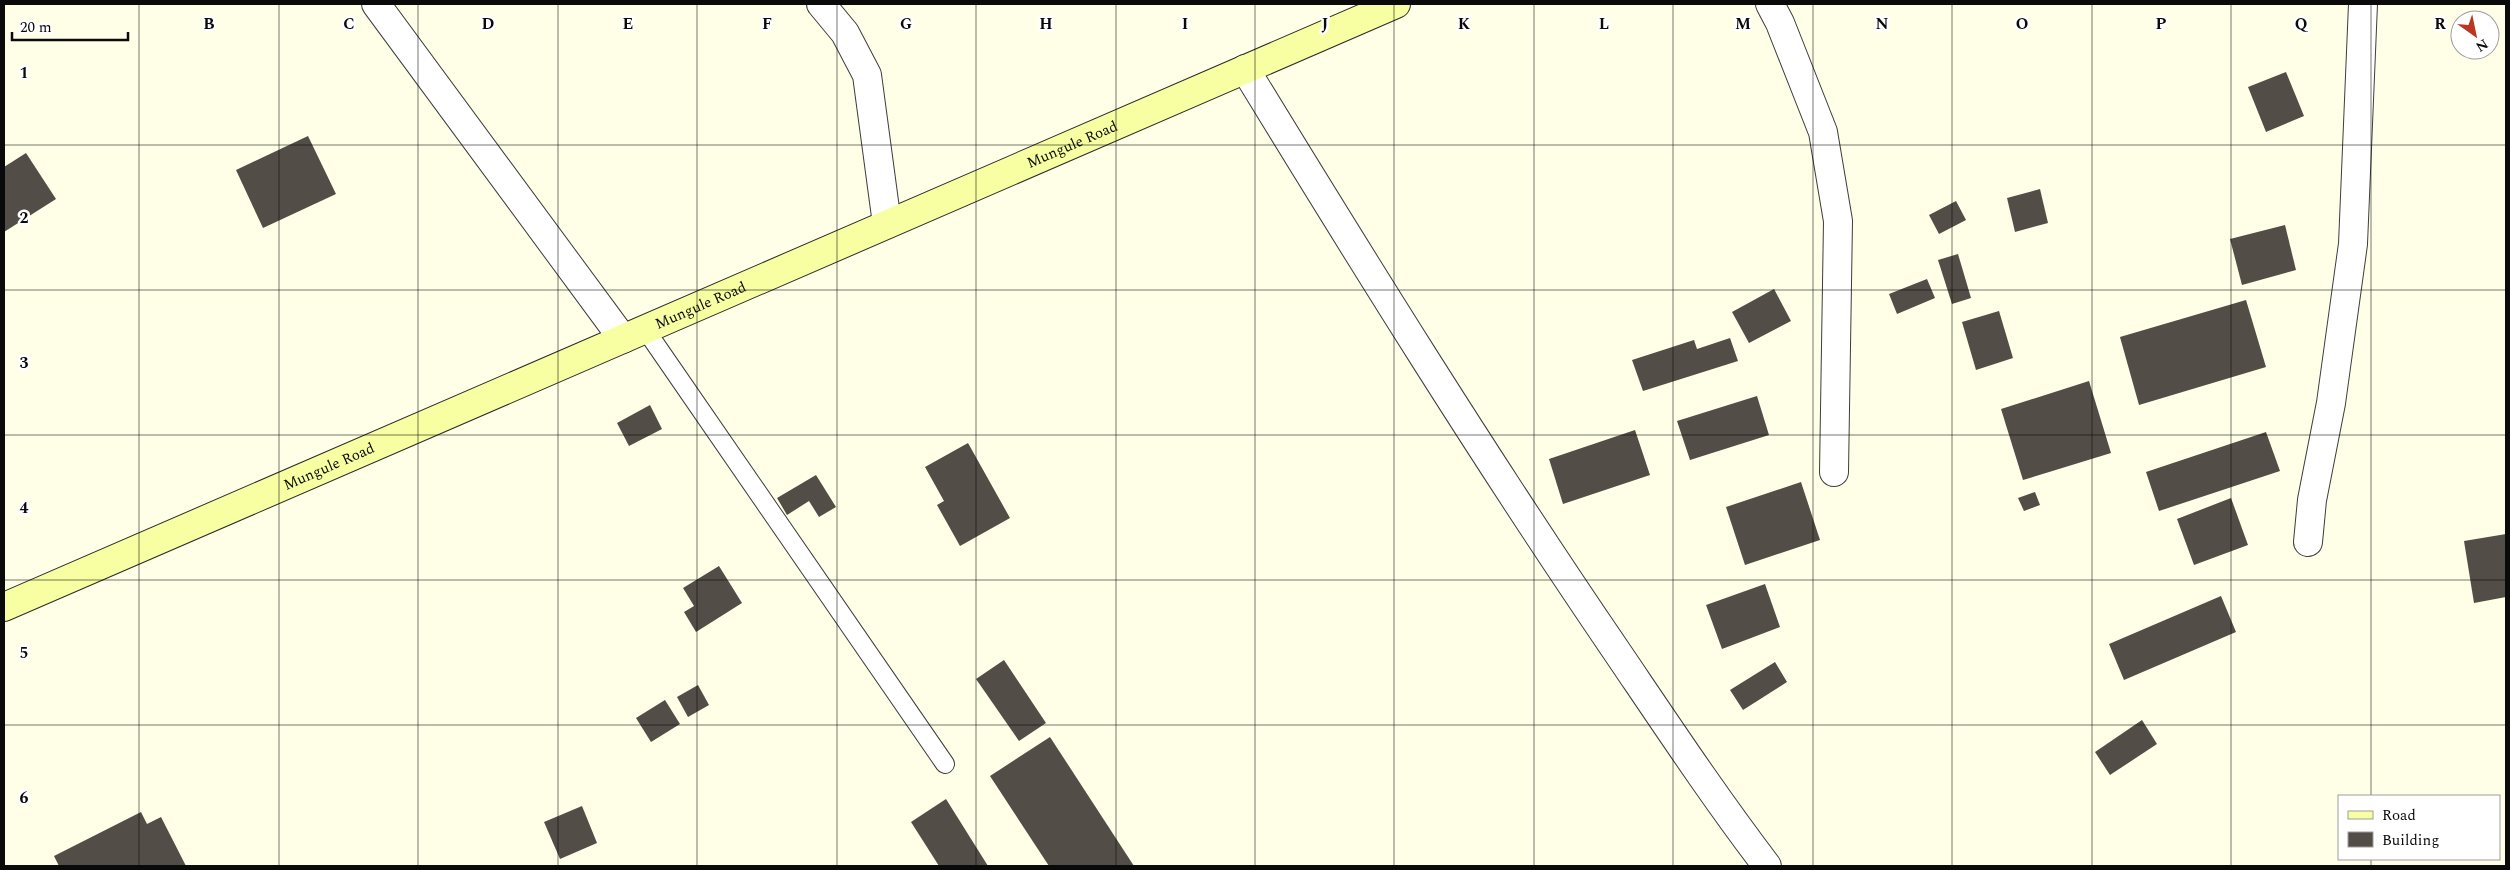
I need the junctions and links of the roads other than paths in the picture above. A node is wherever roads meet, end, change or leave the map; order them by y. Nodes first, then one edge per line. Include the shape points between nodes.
1 (376, 4) edge
2 (821, 4) edge
3 (1396, 4) edge
4 (1770, 4) edge
5 (2363, 4) edge
6 (1245, 69) junction
7 (887, 224) junction
8 (634, 334) junction
9 (1834, 472) dead end
10 (2308, 542) dead end
11 (4, 607) edge
12 (944, 764) dead end
13 (1767, 866) edge

1 - 8 street
2 - 7 street via 844,33 867,76
3 - 6 street, Mungule Road
4 - 9 street via 1823,132 1838,221
5 - 10 street via 2353,244
6 - 7 street, Mungule Road
6 - 13 street via 1395,314 1530,525 1714,795
7 - 8 street, Mungule Road
8 - 11 street, Mungule Road
8 - 12 lane

